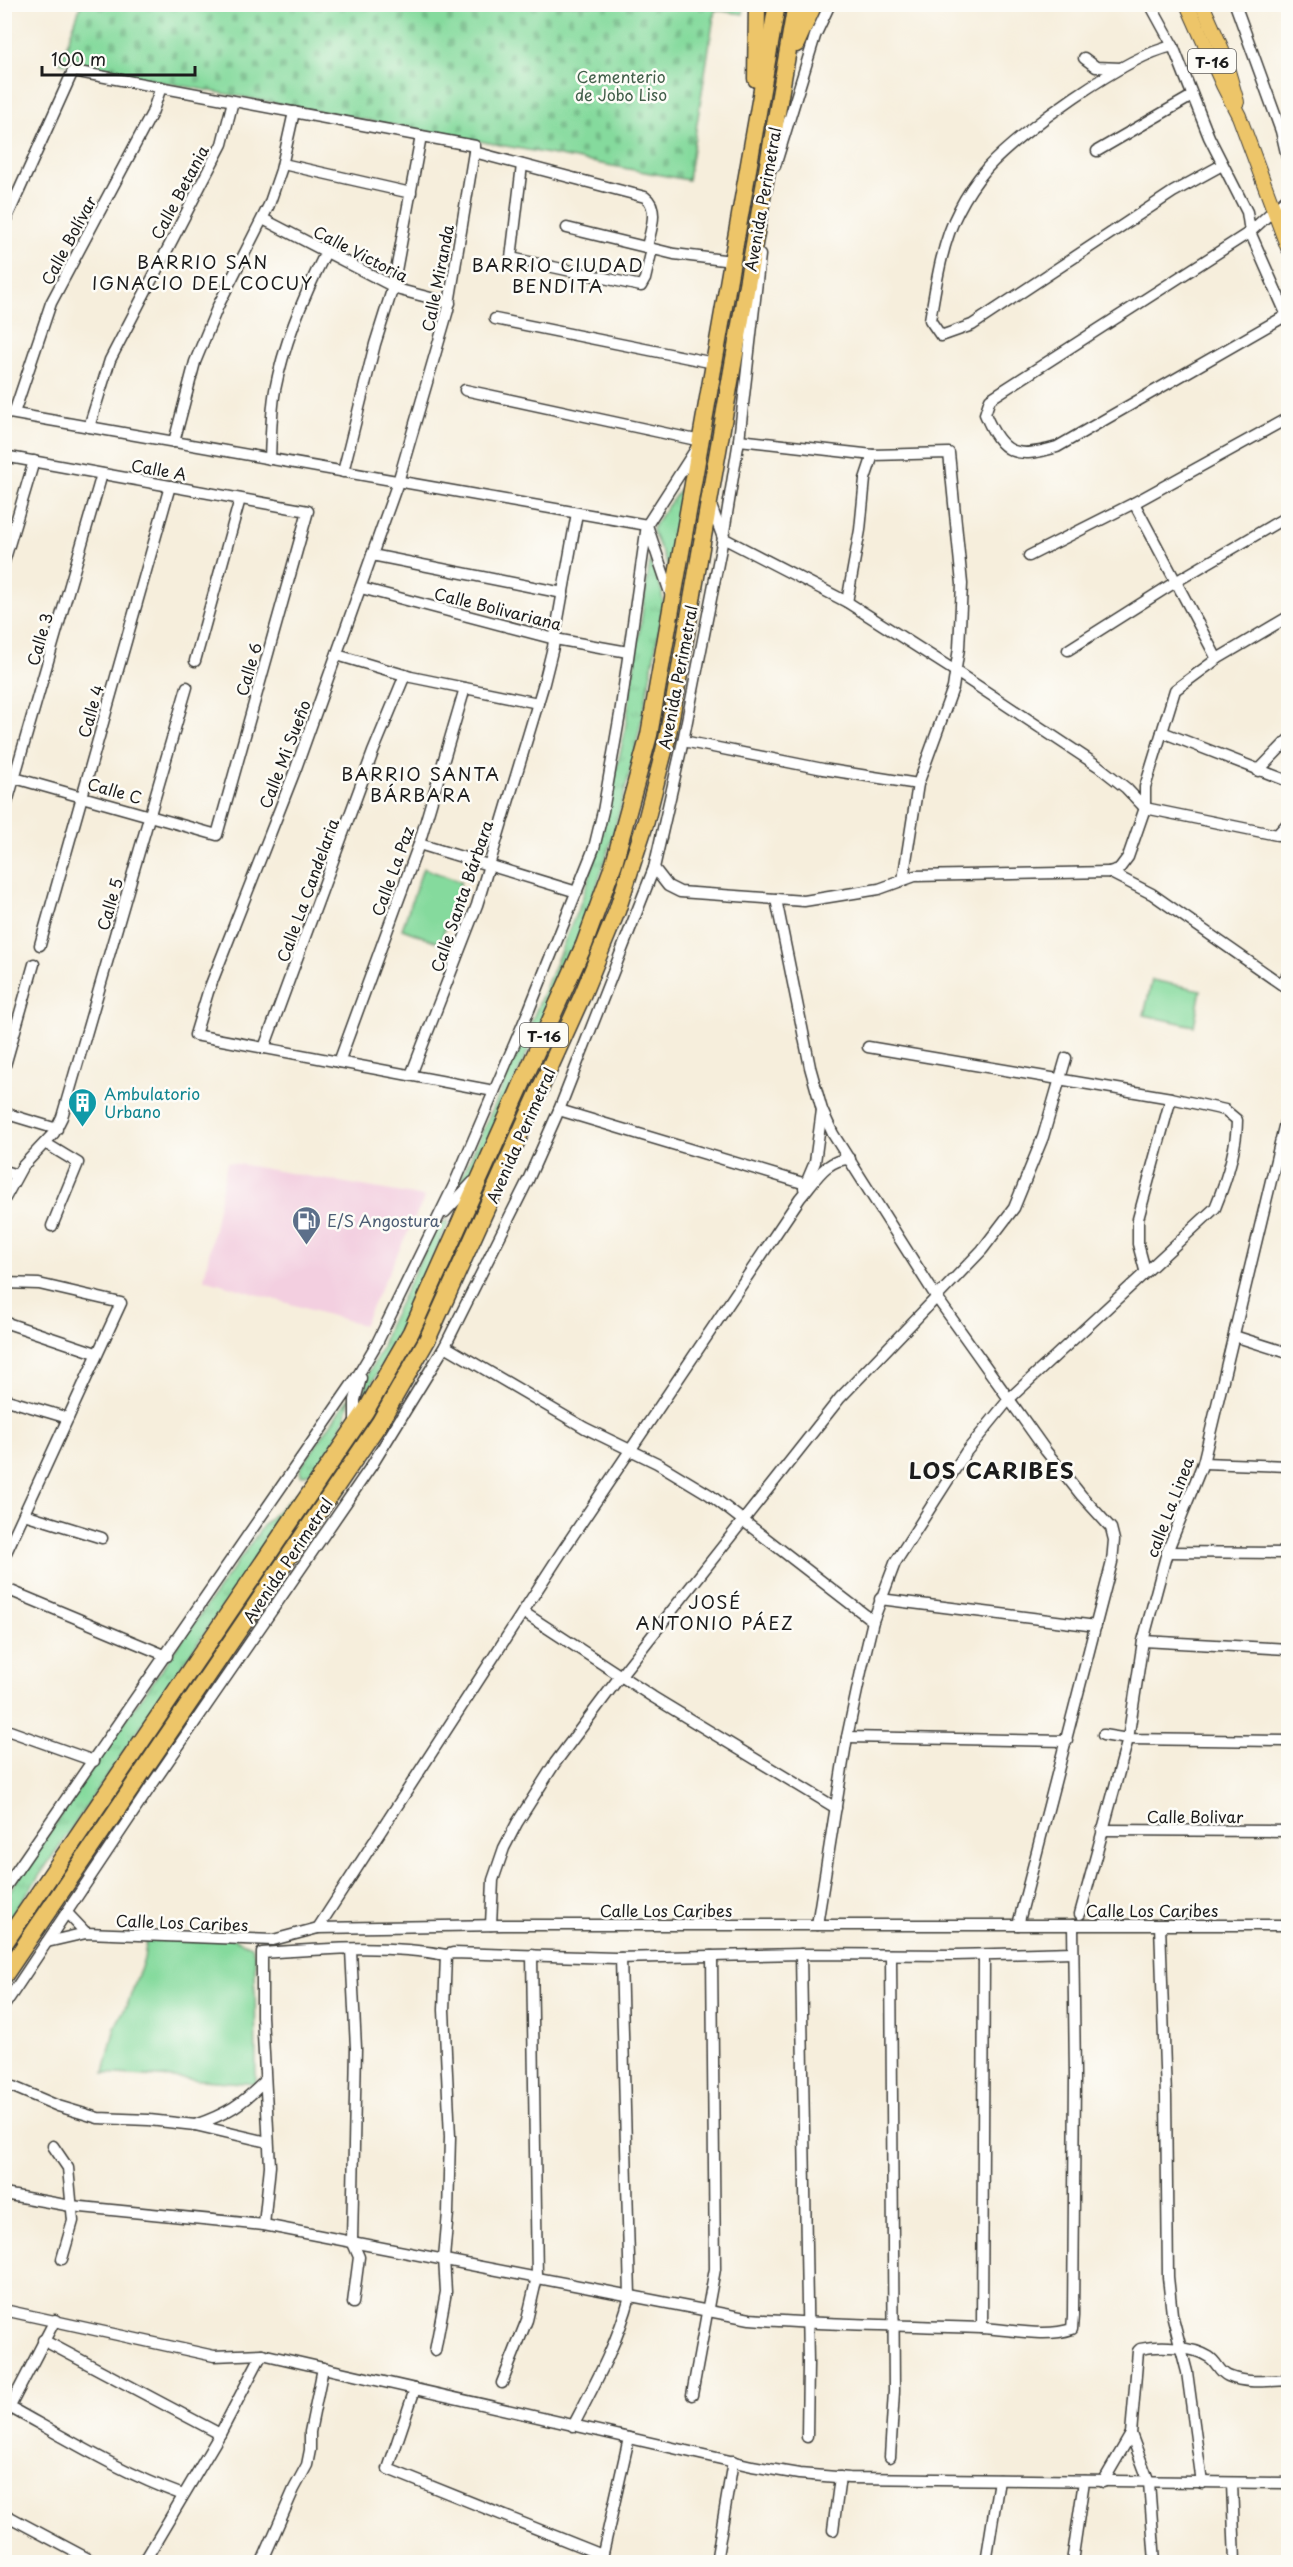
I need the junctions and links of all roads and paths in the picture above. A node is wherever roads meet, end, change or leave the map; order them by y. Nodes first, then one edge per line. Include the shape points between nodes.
1 (757, 4) edge
2 (777, 4) edge
3 (796, 4) edge
4 (814, 4) edge
5 (830, 4) edge
6 (1150, 4) edge
7 (1187, 4) edge
8 (1202, 4) edge
9 (1235, 4) edge
10 (1173, 46) junction
11 (1084, 58) dead end
12 (1121, 68) junction
13 (784, 73) junction
14 (801, 78) junction
15 (160, 87) junction
16 (1192, 96) junction
17 (233, 100) junction
18 (294, 112) junction
19 (1239, 116) junction
20 (421, 136) junction
21 (754, 139) junction
22 (474, 149) junction
23 (1097, 151) dead end
24 (1288, 161) edge
25 (283, 164) junction
26 (522, 165) junction
27 (1222, 165) junction
28 (411, 194) junction
29 (1288, 197) edge
30 (1274, 208) junction
31 (263, 219) junction
32 (4, 224) edge
33 (567, 228) dead end
34 (1250, 232) junction
35 (649, 248) junction
36 (1288, 248) edge
37 (326, 252) junction
38 (732, 261) junction
39 (393, 287) junction
40 (450, 303) junction
41 (1288, 316) edge
42 (495, 319) dead end
43 (714, 363) junction
44 (465, 390) dead end
45 (9, 413) edge
46 (1288, 418) edge
47 (88, 427) junction
48 (739, 440) junction
49 (701, 441) junction
50 (174, 442) junction
51 (873, 455) junction
52 (4, 456) edge
53 (270, 459) junction
54 (34, 461) junction
55 (343, 472) junction
56 (102, 474) junction
57 (398, 482) junction
58 (170, 486) junction
59 (240, 499) junction
60 (709, 500) junction
61 (1134, 503) junction
62 (308, 511) joint
63 (577, 513) junction
64 (1288, 516) edge
65 (647, 525) junction
66 (723, 538) junction
67 (372, 555) junction
68 (1029, 556) dead end
69 (4, 562) edge
70 (1178, 581) junction
71 (361, 588) junction
72 (563, 593) junction
73 (673, 600) junction
74 (847, 602) junction
75 (1288, 617) edge
76 (555, 639) junction
77 (1068, 650) dead end
78 (628, 652) junction
79 (337, 655) junction
80 (1218, 659) junction
81 (195, 660) dead end
82 (955, 671) junction
83 (405, 675) junction
84 (187, 687) dead end
85 (465, 688) junction
86 (538, 703) junction
87 (1162, 732) junction
88 (1288, 740) edge
89 (683, 741) junction
90 (1258, 771) junction
91 (10, 776) edge
92 (1288, 781) edge
93 (918, 784) junction
94 (82, 796) junction
95 (1145, 808) junction
96 (4, 813) edge
97 (150, 816) junction
98 (1288, 824) edge
99 (217, 835) joint
100 (419, 844) junction
101 (489, 865) junction
102 (654, 868) junction
103 (1109, 872) junction
104 (903, 880) junction
105 (578, 892) junction
106 (776, 899) junction
107 (40, 945) dead end
108 (34, 964) dead end
109 (1288, 974) edge
110 (1285, 987) edge
111 (868, 1047) dead end
112 (264, 1048) junction
113 (1066, 1058) dead end
114 (339, 1062) junction
115 (4, 1070) edge
116 (411, 1075) junction
117 (1059, 1080) junction
118 (494, 1091) junction
119 (1171, 1098) junction
120 (559, 1110) junction
121 (822, 1110) junction
122 (1288, 1110) edge
123 (4, 1113) edge
124 (57, 1129) junction
125 (45, 1143) junction
126 (850, 1160) junction
127 (486, 1165) junction
128 (4, 1171) edge
129 (17, 1175) junction
130 (806, 1184) junction
131 (800, 1198) junction
132 (4, 1200) edge
133 (52, 1226) dead end
134 (433, 1228) junction
135 (1145, 1270) junction
136 (4, 1283) edge
137 (937, 1298) junction
138 (4, 1322) edge
139 (1234, 1336) junction
140 (445, 1346) junction
141 (1288, 1349) edge
142 (96, 1353) junction
143 (366, 1363) junction
144 (1010, 1398) junction
145 (4, 1399) edge
146 (68, 1418) junction
147 (355, 1427) junction
148 (630, 1451) junction
149 (1203, 1463) junction
150 (1288, 1466) edge
151 (24, 1514) junction
152 (744, 1519) junction
153 (102, 1538) dead end
154 (1167, 1552) junction
155 (1288, 1553) edge
156 (4, 1557) edge
157 (4, 1588) edge
158 (880, 1599) junction
159 (523, 1612) junction
160 (873, 1621) junction
161 (1096, 1626) junction
162 (1143, 1641) junction
163 (1288, 1649) edge
164 (167, 1656) junction
165 (621, 1675) junction
166 (4, 1729) edge
167 (1103, 1735) dead end
168 (847, 1737) junction
169 (1128, 1738) junction
170 (1067, 1741) junction
171 (1288, 1741) edge
172 (94, 1761) junction
173 (836, 1808) junction
174 (1102, 1830) junction
175 (1288, 1831) edge
176 (4, 1889) edge
177 (68, 1914) junction
178 (1080, 1914) dead end
179 (491, 1925) junction
180 (817, 1925) junction
181 (1018, 1925) junction
182 (1073, 1925) junction
183 (1160, 1925) junction
184 (1288, 1925) edge
185 (318, 1928) junction
186 (86, 1933) junction
187 (47, 1942) junction
188 (4, 1944) edge
189 (351, 1950) junction
190 (1073, 1952) junction
191 (801, 1954) junction
192 (446, 1955) junction
193 (532, 1955) junction
194 (891, 1955) junction
195 (984, 1955) junction
196 (712, 1956) junction
197 (621, 1958) junction
198 (4, 1977) edge
199 (4, 2006) edge
200 (265, 2081) junction
201 (4, 2083) edge
202 (195, 2125) junction
203 (268, 2142) junction
204 (53, 2146) dead end
205 (4, 2194) edge
206 (71, 2206) junction
207 (264, 2225) junction
208 (352, 2241) junction
209 (444, 2258) junction
210 (62, 2259) dead end
211 (537, 2277) junction
212 (630, 2296) junction
213 (353, 2302) dead end
214 (4, 2310) edge
215 (706, 2310) junction
216 (55, 2320) junction
217 (806, 2324) junction
218 (893, 2326) junction
219 (982, 2328) junction
220 (43, 2340) junction
221 (1180, 2349) junction
222 (435, 2351) dead end
223 (262, 2354) junction
224 (323, 2368) junction
225 (1288, 2380) edge
226 (502, 2383) dead end
227 (415, 2389) junction
228 (692, 2395) dead end
229 (11, 2408) junction
230 (4, 2418) edge
231 (573, 2426) junction
232 (219, 2434) junction
233 (1131, 2434) junction
234 (807, 2437) dead end
235 (629, 2438) junction
236 (890, 2457) dead end
237 (733, 2461) junction
238 (840, 2477) junction
239 (999, 2480) junction
240 (1084, 2481) junction
241 (1103, 2482) junction
242 (1149, 2482) junction
243 (1202, 2482) junction
244 (1232, 2483) junction
245 (1288, 2483) edge
246 (183, 2495) junction
247 (4, 2514) edge
248 (833, 2530) dead end
249 (602, 2559) edge
250 (94, 2562) edge
251 (144, 2562) edge
252 (262, 2562) edge
253 (716, 2562) edge
254 (986, 2562) edge
255 (1072, 2562) edge
256 (1155, 2562) edge
257 (1234, 2562) edge

1 - 21 highway
2 - 21 highway, Avenida Perimetral / T-16
3 - 13 highway, Avenida Perimetral
4 - 13 highway
5 - 14 street
6 - 10 street
7 - 19 main road, T-16
8 - 19 main road, T-16 via 1232,81
9 - 24 street
10 - 12 street
10 - 16 street
11 - 12 street via 1096,67
12 - 27 street via 1020,139 987,169 958,210 930,320 941,336 972,325 1173,192
13 - 14 street
13 - 60 highway, Avenida Perimetral / T-16
14 - 48 street via 777,156 761,247
15 - 17 street
15 - 32 street via 74,71
15 - 45 street, Calle Bolívar via 152,113 51,303
16 - 23 street
16 - 27 street
17 - 18 street
17 - 47 street, Calle Betania via 222,144 110,360
18 - 20 street
18 - 25 street
19 - 30 main road, T-16
20 - 22 street
20 - 28 street
21 - 38 highway, Avenida Perimetral / T-16
22 - 26 street
22 - 40 street, Calle Miranda
25 - 28 street
25 - 31 street
26 - 35 street via 648,199 653,210
26 - 35 street via 511,258 641,285
27 - 34 street via 1247,212
28 - 39 street
29 - 30 street
30 - 34 street
30 - 36 main road, T-16
31 - 37 street, Calle Victoria
31 - 50 street via 206,331
33 - 35 street
34 - 41 street
34 - 41 street via 990,399 985,414 992,431 1010,451 1030,455 1057,447
35 - 38 street
37 - 39 street, Calle Victoria
37 - 53 street via 281,365
38 - 43 highway, Avenida Perimetral / T-16
39 - 40 street, Calle Victoria
39 - 55 street
40 - 57 street, Calle Miranda
42 - 43 street
43 - 49 highway, Avenida Perimetral / T-16
44 - 49 street
45 - 47 street
46 - 61 street
47 - 50 street
48 - 51 street
48 - 66 street
49 - 65 street
49 - 73 highway, Avenida Perimetral / T-16
50 - 53 street
51 - 74 street via 865,479
51 - 82 street via 948,453 962,584
52 - 54 street, Calle A
53 - 55 street
54 - 56 street, Calle A
54 - 69 street
55 - 57 street
56 - 58 street, Calle A
56 - 91 street, Calle 3
57 - 63 street
57 - 67 street, Calle Mi Sueño
58 - 59 street, Calle A
58 - 94 street, Calle 4
59 - 62 street, Calle A
59 - 81 street
60 - 66 street
60 - 198 highway, Avenida Perimetral / T-16 via 667,739 621,900 582,996 427,1340 380,1422
61 - 68 street
61 - 70 street
62 - 99 street, Calle 6
63 - 65 street
63 - 72 street, Calle Santa Bárbara
64 - 70 street
65 - 73 street
65 - 78 street
66 - 74 street
66 - 89 street
67 - 71 street, Calle Mi Sueño
67 - 72 street
70 - 77 street
70 - 80 street
71 - 76 street, Calle Bolivariana
71 - 79 street, Calle Mi Sueño
72 - 76 street, Calle Santa Bárbara
73 - 127 highway, Avenida Perimetral / T-16 via 649,735 614,863 584,945
74 - 82 street
75 - 80 street
76 - 78 street, Calle Bolivariana
76 - 86 street, Calle Santa Bárbara
78 - 105 street via 603,811
79 - 83 street
79 - 112 street, Calle Mi Sueño via 195,1035
80 - 87 street via 1175,690
82 - 93 street via 953,688
82 - 95 street via 1098,766
83 - 85 street
83 - 112 street, Calle La Candelaria
84 - 97 street, Calle 5
85 - 86 street
85 - 100 street, Calle La Paz
86 - 101 street, Calle Santa Bárbara
87 - 90 street
87 - 95 street via 1144,787
88 - 90 street
89 - 93 street
89 - 102 street
90 - 92 street
91 - 94 street, Calle C
91 - 96 street, Calle 3
93 - 104 street
94 - 97 street, Calle C
94 - 107 street, Calle 4
95 - 98 street via 1277,835
95 - 103 street via 1128,857 1119,868
97 - 99 street, Calle C
97 - 124 street, Calle 5
100 - 101 street
100 - 114 street, Calle La Paz
101 - 105 street
101 - 116 street, Calle Santa Bárbara
102 - 106 street via 668,886 680,892
102 - 120 street
103 - 104 street via 915,876
103 - 110 street via 1152,894
104 - 106 street via 879,889 804,901
105 - 118 street
106 - 121 street
108 - 115 street
109 - 110 street
111 - 117 street
112 - 114 street
113 - 117 street
114 - 116 street
116 - 118 street
117 - 119 street
117 - 137 street via 1043,1137 1014,1208
118 - 134 street
119 - 135 street via 1138,1220 1138,1244
119 - 135 street via 1225,1110 1237,1120 1237,1134 1215,1208
120 - 130 street
120 - 140 street
121 - 126 street
121 - 130 street via 815,1162
122 - 139 street, calle La Linea
123 - 124 street
124 - 125 street
125 - 129 street
125 - 133 street via 78,1163
126 - 131 street via 834,1161 824,1168
126 - 137 street
127 - 134 street
127 - 147 highway, Avenida Perimetral / T-16 via 411,1332
128 - 129 street
129 - 132 street
130 - 131 street
131 - 148 street
134 - 143 street
135 - 144 street
136 - 142 street via 39,1284 121,1303
137 - 144 street
137 - 152 street via 840,1398
138 - 142 street
139 - 141 street
139 - 149 street, calle La Linea
140 - 148 street
140 - 177 street via 372,1465 151,1786
142 - 146 street
143 - 147 street via 355,1400
143 - 164 street
144 - 158 street via 941,1489 895,1563
144 - 161 street via 1060,1469 1111,1528 1112,1562
145 - 146 street
146 - 151 street
147 - 188 highway, Avenida Perimetral / T-16
148 - 152 street via 657,1463
148 - 159 street
149 - 150 street
149 - 154 street, calle La Linea
151 - 153 street
151 - 156 street
152 - 160 street
152 - 165 street
154 - 155 street
154 - 162 street, calle La Linea
157 - 164 street
158 - 160 street
158 - 161 street
159 - 165 street
159 - 185 street
160 - 168 street
161 - 170 street
162 - 163 street
162 - 169 street, calle La Linea
164 - 172 street
165 - 173 street
165 - 179 street via 555,1763 504,1848 493,1880
166 - 172 street
167 - 169 street
168 - 170 street
168 - 173 street
169 - 171 street
169 - 174 street, calle La Linea
170 - 181 street
172 - 176 street
173 - 180 street
174 - 175 street, Calle Bolivar
174 - 178 street, calle La Linea
177 - 186 street
177 - 187 street
179 - 180 street, Calle Los Caribes
179 - 185 street, Calle Los Caribes
180 - 181 street, Calle Los Caribes
181 - 182 street, Calle Los Caribes
182 - 183 street, Calle Los Caribes
182 - 190 street
183 - 184 street, Calle Los Caribes
183 - 221 street via 1168,2277
185 - 186 street, Calle Los Caribes via 273,1940
186 - 187 street, Calle Los Caribes
187 - 199 street
189 - 192 street via 415,1949
189 - 200 street via 262,1953
189 - 208 street via 356,2049
190 - 195 street
190 - 219 street via 1072,2329 1060,2333
191 - 194 street
191 - 196 street
191 - 217 street
192 - 193 street
192 - 209 street via 444,2010 450,2137
193 - 197 street
193 - 211 street
194 - 195 street
194 - 218 street
195 - 219 street
196 - 197 street
196 - 215 street via 715,2269
197 - 212 street
200 - 202 street via 225,2115
200 - 203 street
201 - 202 street via 98,2118
202 - 203 street
203 - 207 street via 270,2166
204 - 206 street via 68,2168
205 - 206 street
206 - 207 street
206 - 210 street via 73,2221
207 - 208 street
208 - 209 street
208 - 213 street via 359,2257
209 - 211 street
209 - 222 street via 446,2292
211 - 212 street
211 - 226 street via 527,2320
212 - 215 street
212 - 231 street via 604,2367
214 - 216 street
215 - 217 street
215 - 228 street
216 - 220 street
216 - 223 street via 214,2356
217 - 218 street
217 - 234 street
218 - 219 street
218 - 236 street
220 - 229 street
220 - 232 street
221 - 225 street via 1207,2356 1230,2377
221 - 233 street via 1138,2351
221 - 243 street via 1187,2372
223 - 224 street
223 - 232 street
224 - 227 street
224 - 252 street via 307,2465
227 - 231 street
227 - 249 street via 388,2469
229 - 230 street
229 - 246 street via 120,2468
231 - 235 street
232 - 246 street
233 - 241 street
233 - 242 street
235 - 237 street
235 - 249 street
237 - 238 street via 799,2474
237 - 253 street
238 - 239 street
238 - 248 street
239 - 240 street
239 - 254 street
240 - 241 street
240 - 255 street
241 - 242 street
242 - 243 street
242 - 256 street
243 - 244 street
244 - 245 street
244 - 257 street
246 - 251 street
247 - 250 street

